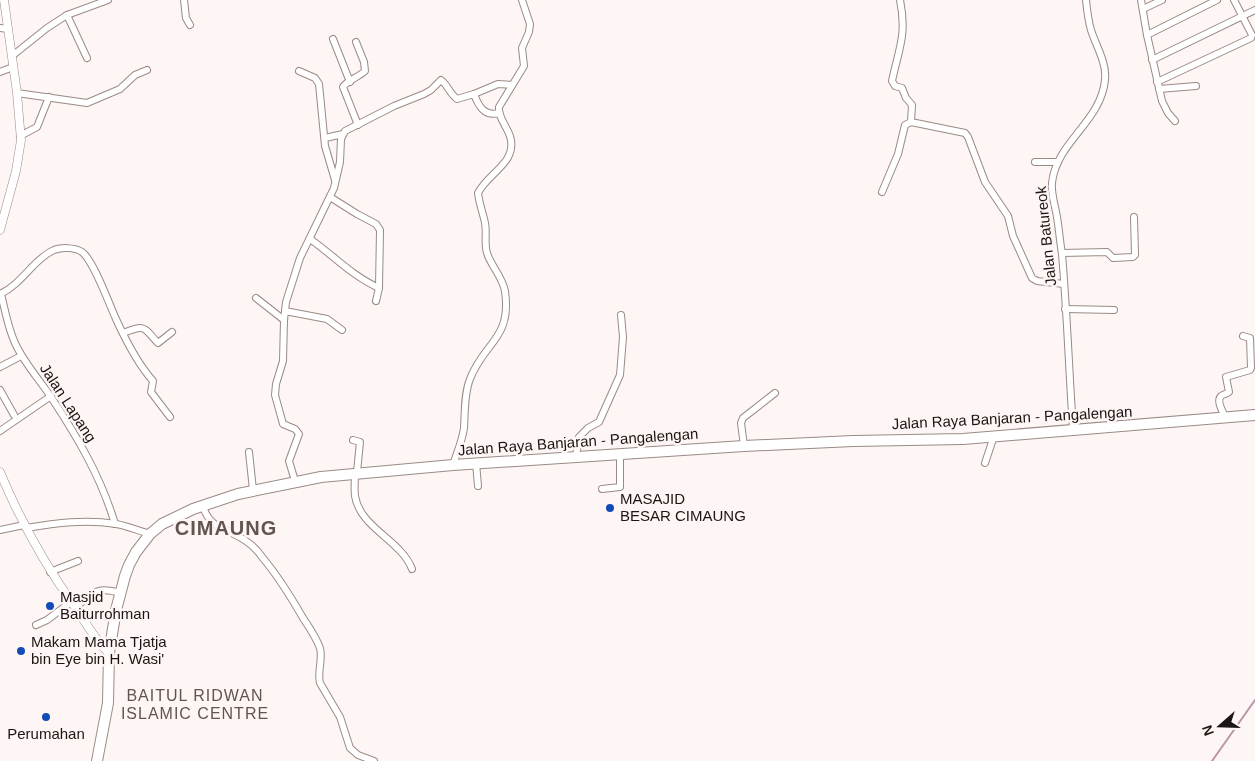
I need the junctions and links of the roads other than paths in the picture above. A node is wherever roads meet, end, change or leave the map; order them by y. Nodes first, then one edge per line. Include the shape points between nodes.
1 (4, 0) edge
2 (108, 0) edge
3 (184, 0) edge
4 (522, 0) edge
5 (900, 0) edge
6 (1086, 0) edge
7 (1141, 0) edge
8 (1162, 0) edge
9 (1217, 0) edge
10 (1234, 0) edge
11 (1143, 9) junction
12 (1255, 10) edge
13 (67, 15) junction
14 (1242, 15) junction
15 (190, 25) dead end
16 (4, 28) edge
17 (1147, 35) junction
18 (333, 39) dead end
19 (356, 42) dead end
20 (12, 56) junction
21 (87, 58) dead end
22 (1152, 60) junction
23 (13, 67) junction
24 (147, 70) dead end
25 (299, 71) dead end
26 (0, 72) edge
27 (350, 82) junction
28 (512, 85) junction
29 (1158, 85) junction
30 (1196, 86) dead end
31 (17, 93) junction
32 (474, 94) junction
33 (49, 97) junction
34 (498, 113) junction
35 (1175, 121) dead end
36 (911, 122) junction
37 (358, 125) junction
38 (343, 134) junction
39 (20, 136) junction
40 (325, 138) junction
41 (1035, 162) dead end
42 (1058, 162) junction
43 (336, 181) junction
44 (882, 192) dead end
45 (330, 197) junction
46 (1134, 218) dead end
47 (0, 230) edge
48 (310, 239) junction
49 (1062, 253) junction
50 (1064, 284) junction
51 (379, 288) junction
52 (1, 294) edge
53 (256, 298) dead end
54 (376, 301) dead end
55 (1065, 309) junction
56 (1114, 310) dead end
57 (285, 311) junction
58 (621, 315) dead end
59 (284, 320) junction
60 (342, 330) dead end
61 (172, 332) dead end
62 (123, 333) junction
63 (1244, 336) dead end
64 (21, 356) junction
65 (0, 367) edge
66 (0, 390) edge
67 (775, 393) dead end
68 (50, 396) junction
69 (1255, 414) edge
70 (14, 415) dead end
71 (170, 417) dead end
72 (1225, 417) junction
73 (1073, 429) junction
74 (0, 430) edge
75 (994, 436) junction
76 (353, 440) dead end
77 (744, 446) junction
78 (249, 452) dead end
79 (620, 454) junction
80 (576, 456) junction
81 (476, 463) junction
82 (985, 463) dead end
83 (453, 465) junction
84 (0, 472) edge
85 (356, 472) junction
86 (295, 481) junction
87 (478, 486) dead end
88 (602, 489) dead end
89 (251, 490) junction
90 (203, 506) junction
91 (115, 524) junction
92 (25, 527) junction
93 (0, 530) edge
94 (150, 534) junction
95 (78, 561) dead end
96 (412, 568) dead end
97 (50, 572) junction
98 (120, 593) junction
99 (73, 605) junction
100 (36, 625) dead end
101 (110, 653) junction
102 (97, 761) edge
103 (374, 761) edge

1 - 16 street
2 - 13 street
3 - 15 street
4 - 28 street via 530,24 522,48 524,66
5 - 36 street via 904,29 892,81 902,88 912,105
6 - 42 street, Jalan Batureok via 1087,16 1105,70 1103,97
7 - 11 street
8 - 11 street
9 - 17 street
10 - 14 street
11 - 17 street
12 - 14 street
13 - 20 street
13 - 21 street
14 - 22 street
14 - 29 street via 1251,38
16 - 20 street
17 - 22 street
18 - 27 street
19 - 27 street via 366,69
20 - 23 street
22 - 29 street
23 - 26 street
23 - 31 street
24 - 33 street via 120,89 92,102
25 - 40 street via 318,81
27 - 37 street via 344,85 343,90
28 - 32 street via 500,84
28 - 34 street
29 - 30 street
29 - 35 street via 1165,108
31 - 33 street
31 - 39 street
32 - 34 street via 483,110 490,114
32 - 37 street via 457,99 440,81 431,90
33 - 39 street via 37,127
34 - 83 street via 511,140 508,158 478,196 485,222 487,254 502,281 505,316 500,334 469,380 461,445
36 - 44 street via 905,125 898,154
36 - 50 street via 965,133 985,182 1008,216 1013,236 1032,278
37 - 38 street
38 - 40 street
38 - 43 street
39 - 47 street via 16,171
40 - 43 street
41 - 42 street
42 - 49 street, Jalan Batureok via 1052,194
43 - 45 street
45 - 48 street
45 - 51 street via 376,224 380,230
46 - 49 street via 1133,257 1113,258 1108,252
48 - 51 street via 366,282
48 - 57 street via 292,280
49 - 50 street, Jalan Batureok
50 - 55 street, Jalan Batureok
51 - 54 street
52 - 62 street via 52,250 76,249 89,262
52 - 64 street, Jalan Lapang
53 - 59 street
55 - 56 street
55 - 73 street, Jalan Batureok
57 - 59 street
57 - 60 street via 327,319
58 - 80 street via 620,375 599,422 579,437
59 - 86 street via 283,361 275,395 284,424 299,434 289,461
61 - 62 street via 158,343 144,328
62 - 71 street via 136,359 153,381 150,388 153,397
63 - 72 street via 1250,338 1251,368 1226,376 1229,392 1220,399
64 - 65 street
64 - 68 street, Jalan Lapang
66 - 70 street
67 - 77 street via 742,418
68 - 74 street
68 - 91 street, Jalan Lapang via 93,465
69 - 72 main road, Jalan Raya Banjaran - Pangalengan
72 - 73 main road, Jalan Raya Banjaran - Pangalengan
73 - 75 main road, Jalan Raya Banjaran - Pangalengan
75 - 77 main road, Jalan Raya Banjaran - Pangalengan
75 - 82 street
76 - 85 street via 360,442
77 - 79 main road, Jalan Raya Banjaran - Pangalengan
78 - 89 street
79 - 80 main road, Jalan Raya Banjaran - Pangalengan
79 - 88 street via 620,487
80 - 81 main road, Jalan Raya Banjaran - Pangalengan
81 - 83 main road, Jalan Raya Banjaran - Pangalengan
81 - 87 street
83 - 85 main road, Jalan Raya Banjaran - Pangalengan
84 - 92 street
85 - 86 main road, Jalan Raya Banjaran - Pangalengan
85 - 96 street via 355,496 366,519 409,560
86 - 89 main road, Jalan Raya Banjaran - Pangalengan
89 - 90 main road, Jalan Raya Banjaran - Pangalengan
90 - 94 main road, Jalan Raya Banjaran - Pangalengan via 169,520
90 - 103 street via 213,524 246,541 256,550 285,588 319,647 320,683 340,717 350,748
91 - 92 street via 68,522
91 - 94 street
92 - 93 street
92 - 97 street
94 - 98 main road, Jalan Raya Banjaran - Pangalengan via 129,565
95 - 97 street
97 - 99 street
98 - 99 street via 106,589
98 - 101 main road, Jalan Raya Banjaran - Pangalengan
99 - 100 street
99 - 101 street via 96,640
101 - 102 main road, Jalan Raya Banjaran - Pangalengan via 108,703

